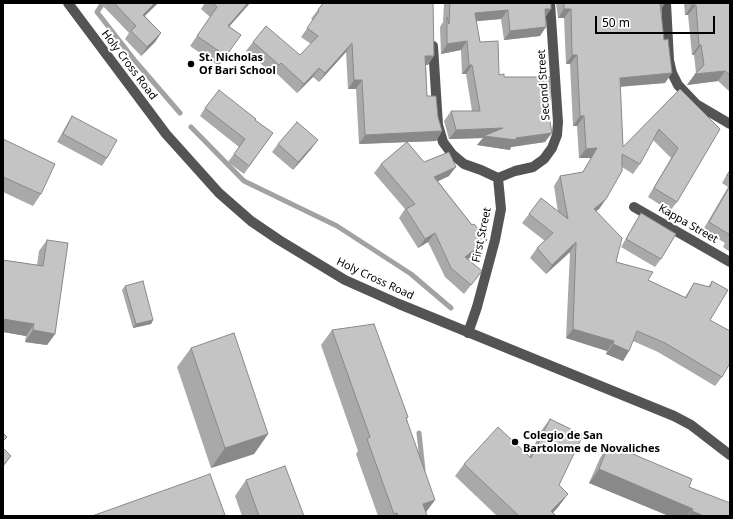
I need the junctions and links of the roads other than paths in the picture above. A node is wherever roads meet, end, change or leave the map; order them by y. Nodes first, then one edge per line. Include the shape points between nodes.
1 (68, 3) edge
2 (550, 3) edge
3 (666, 3) edge
4 (433, 33) edge
5 (730, 124) edge
6 (498, 178) junction
7 (634, 208) dead end
8 (730, 262) edge
9 (468, 333) junction
10 (730, 455) edge

1 - 9 street, Holy Cross Road via 166,134 219,193 251,221 345,280
2 - 6 street, Second Street via 557,135 544,159 532,167
3 - 5 street via 669,60 678,85 696,104
4 - 6 street via 438,124 443,142 464,164
6 - 9 street, First Street via 501,209 493,248
7 - 8 street, Kappa Street
9 - 10 street, Holy Cross Road via 674,416 691,425

